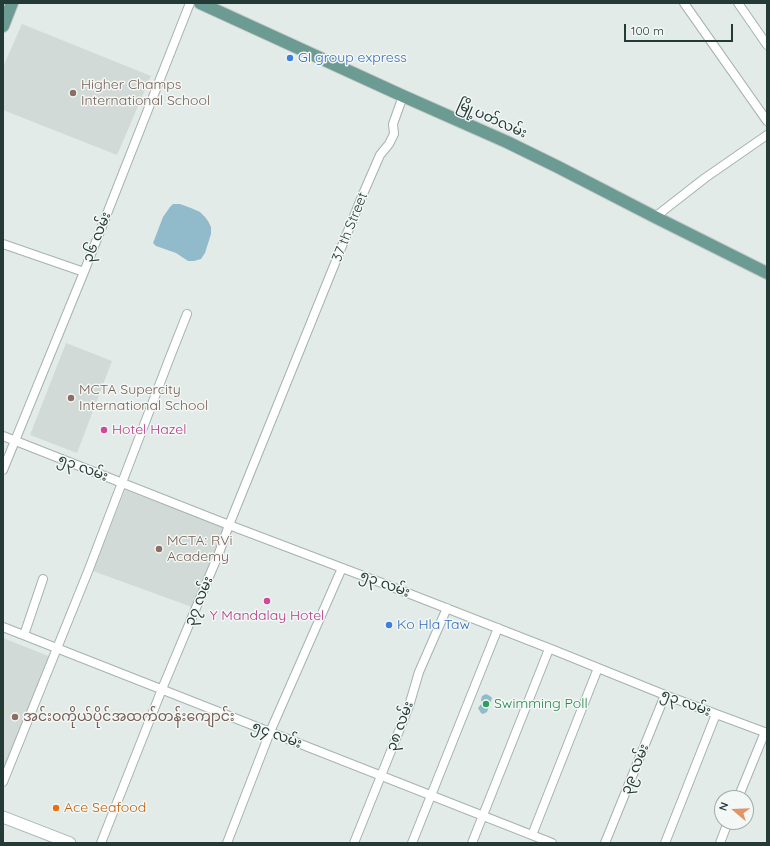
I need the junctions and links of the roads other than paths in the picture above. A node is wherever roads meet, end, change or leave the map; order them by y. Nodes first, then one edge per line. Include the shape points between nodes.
1 (12, 3) edge
2 (190, 3) edge
3 (200, 3) edge
4 (684, 3) edge
5 (738, 3) edge
6 (4, 22) edge
7 (767, 45) edge
8 (403, 96) junction
9 (767, 121) edge
10 (767, 135) edge
11 (655, 217) junction
12 (3, 244) edge
13 (84, 272) junction
14 (767, 273) edge
15 (187, 314) dead end
16 (297, 359) joint
17 (3, 436) edge
18 (15, 441) junction
19 (3, 470) edge
20 (121, 483) junction
21 (229, 525) junction
22 (342, 568) junction
23 (43, 579) dead end
24 (447, 608) junction
25 (3, 627) edge
26 (498, 628) junction
27 (24, 635) junction
28 (57, 648) junction
29 (549, 649) junction
30 (598, 668) junction
31 (162, 689) junction
32 (665, 695) junction
33 (716, 714) junction
34 (270, 732) junction
35 (767, 734) edge
36 (381, 775) junction
37 (3, 782) edge
38 (741, 790) edge
39 (431, 795) junction
40 (483, 816) junction
41 (3, 817) edge
42 (725, 830) edge
43 (531, 835) junction
44 (70, 843) edge
45 (100, 843) edge
46 (227, 843) edge
47 (354, 843) edge
48 (412, 843) edge
49 (472, 843) edge
50 (526, 843) edge
51 (552, 843) edge
52 (605, 843) edge
53 (666, 843) edge
54 (720, 843) edge

1 - 6 main road
2 - 13 street, ၃၆ လမ်း
3 - 8 main road, မြို့ပတ်လမ်း
4 - 9 street
5 - 7 street
8 - 11 main road, မြို့ပတ်လမ်း via 507,142
8 - 16 street, 37 th Street via 393,124 394,134 380,155
10 - 11 street
11 - 14 main road, မြို့ပတ်လမ်း
12 - 13 street
13 - 18 street, ၃၆ လမ်း
15 - 20 street
16 - 21 street, ၃၇ လမ်း
17 - 18 street, ၅၃ လမ်း
18 - 19 street, ၃၆ လမ်း
18 - 20 street, ၅၃ လမ်း
20 - 21 street, ၅၃ လမ်း
20 - 28 street
21 - 22 street, ၅၃ လမ်း
21 - 31 street, ၃၇ လမ်း
22 - 24 street, ၅၃ လမ်း
22 - 34 street
23 - 27 street
24 - 26 street, ၅၃ လမ်း
24 - 36 street, ၃၈ လမ်း
25 - 27 street, ၅၄ လမ်း
26 - 29 street, ၅၃ လမ်း
26 - 39 street
27 - 28 street, ၅၄ လမ်း
28 - 31 street, ၅၄ လမ်း
28 - 37 street
29 - 30 street, ၅၃ လမ်း
29 - 40 street
30 - 32 street, ၅၃ လမ်း
30 - 43 street
31 - 34 street, ၅၄ လမ်း
31 - 45 street, ၃၇ လမ်း
32 - 33 street, ၅၃ လမ်း
32 - 52 street, ၃၉ လမ်း
33 - 35 street, ၅၃ လမ်း
33 - 53 street
34 - 36 street, ၅၄ လမ်း
34 - 46 street
35 - 38 street via 763,737
36 - 39 street, ၅၄ လမ်း
36 - 47 street, ၃၈ လမ်း
39 - 40 street, ၅၄ လမ်း
39 - 48 street
40 - 43 street, ၅၄ လမ်း
40 - 49 street
41 - 44 main road
42 - 54 street
43 - 50 street
43 - 51 street, ၅၄ လမ်း

